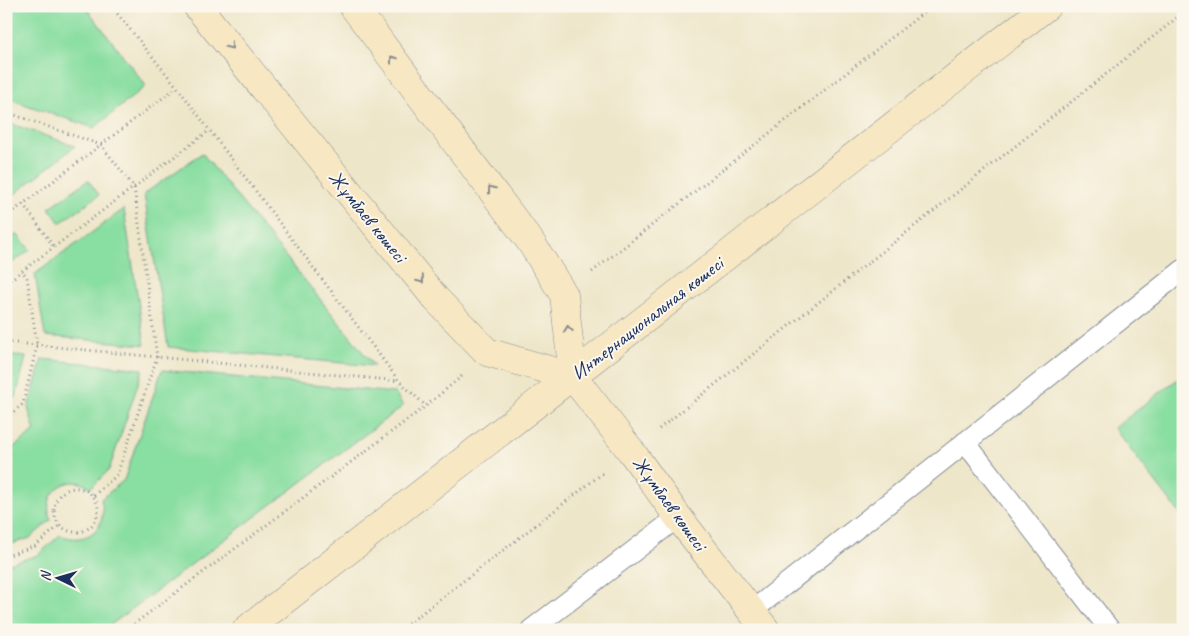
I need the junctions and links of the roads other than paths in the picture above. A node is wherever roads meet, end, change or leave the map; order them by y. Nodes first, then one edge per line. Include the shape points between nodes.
1 (353, 6) edge
2 (1047, 6) edge
3 (199, 7) edge
4 (1183, 270) edge
5 (573, 377) junction
6 (965, 442) junction
7 (678, 517) junction
8 (759, 620) edge
9 (246, 630) edge
10 (531, 630) edge
11 (1110, 630) edge

5 -> 1 main road via 564,295 530,241
2 - 5 main road, Интернациональная көшесі
3 -> 5 main road, Жұмбаев көшесі via 436,298 487,352
4 - 6 lane
5 - 7 main road, Жұмбаев көшесі via 632,451
5 - 9 main road, Интернациональная көшесі
6 - 8 lane
6 - 11 lane
7 - 8 main road, Жұмбаев көшесі
7 - 10 lane

